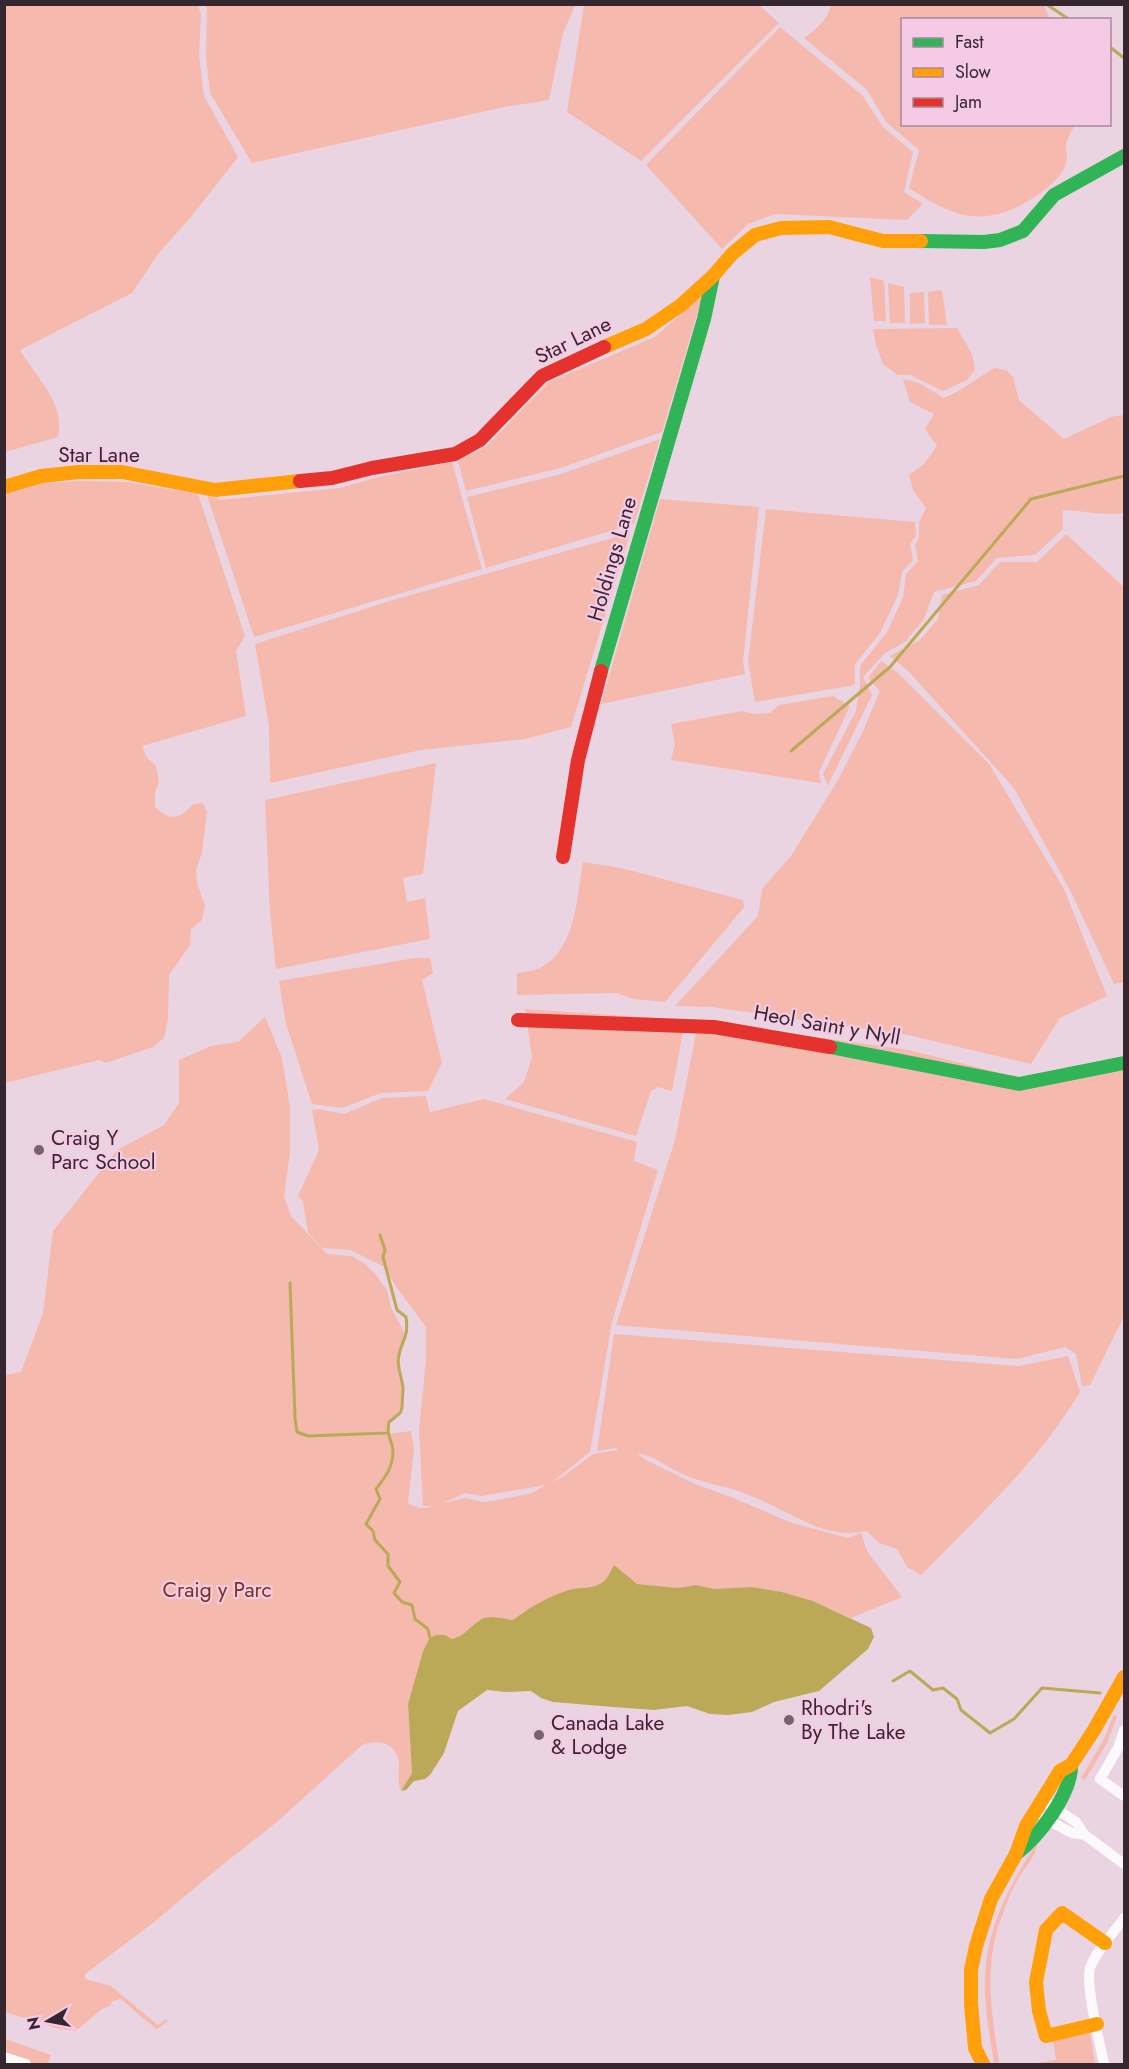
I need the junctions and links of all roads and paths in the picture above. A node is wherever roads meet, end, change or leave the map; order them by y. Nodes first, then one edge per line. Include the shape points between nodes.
1 (1125, 156) edge
2 (713, 276) junction
3 (5, 486) edge
4 (563, 856) dead end
5 (518, 1020) dead end
6 (1125, 1063) edge
7 (1125, 1677) edge
8 (1124, 1730) edge
9 (1125, 1796) edge
10 (1048, 1809) junction
11 (1016, 1854) junction
12 (1125, 1864) edge
13 (1125, 1918) edge
14 (1104, 1943) junction
15 (1097, 2024) junction
16 (975, 2048) junction
17 (4, 2057) edge
18 (26, 2064) edge
19 (970, 2064) edge
20 (983, 2064) edge
21 (1104, 2064) edge

1 - 2 street, Star Lane via 1054,195 1023,231 1000,240 883,241 829,227 781,228 755,235
2 - 3 street, Star Lane via 646,329 542,376 480,440 455,454 332,478 215,490 122,472 69,473
2 - 4 street, Holdings Lane via 704,319 593,699 578,760
5 - 6 street, Heol Saint y Nyll via 714,1027 1019,1084
7 - 10 street via 1071,1765 1060,1771
8 - 9 street via 1100,1779
10 - 11 street via 1039,1833
10 - 11 street via 1034,1813
10 - 12 street via 1072,1833 1085,1835
11 - 16 street via 991,1899 976,1946 971,1970
13 - 14 street
14 - 15 street via 1090,1970
14 - 15 street via 1062,1912 1047,1930 1036,1982 1046,2036
15 - 21 street
16 - 19 street
16 - 20 street
17 - 18 street

